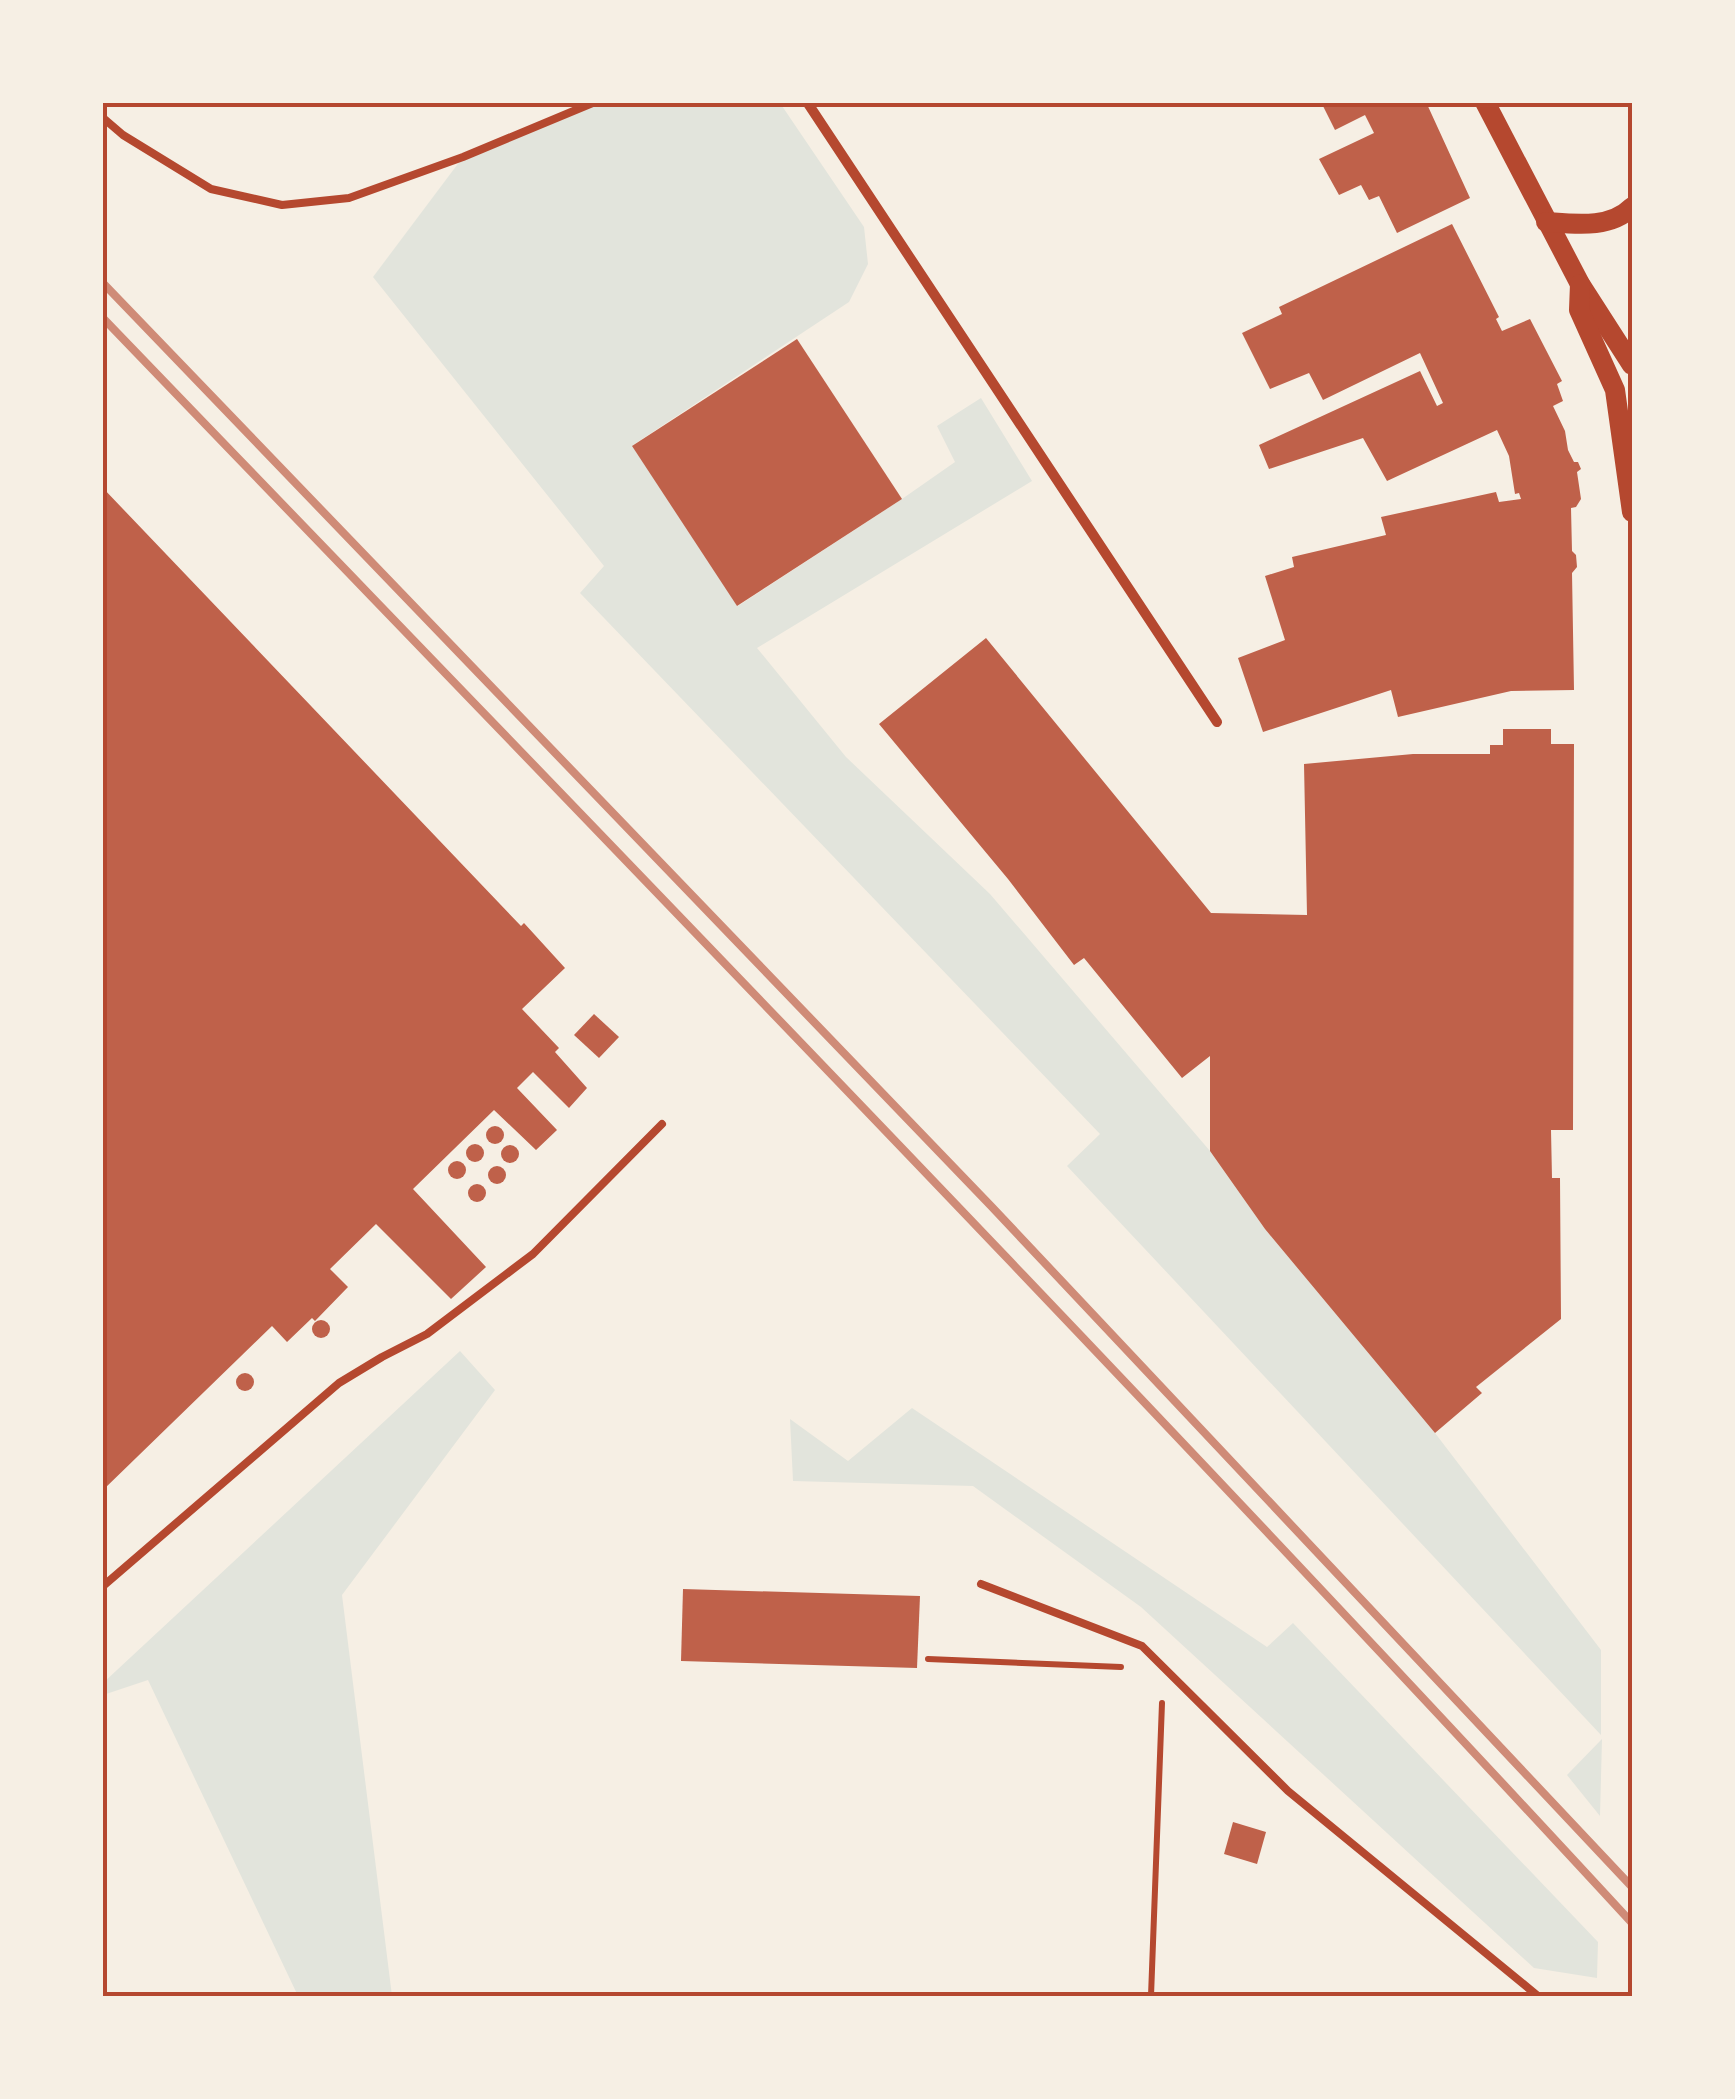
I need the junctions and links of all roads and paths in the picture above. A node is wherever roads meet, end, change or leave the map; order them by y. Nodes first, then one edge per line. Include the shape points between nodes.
1 (595, 102) edge
2 (807, 102) edge
3 (1485, 102) edge
4 (102, 117) edge
5 (1632, 207) edge
6 (1546, 222) junction
7 (1580, 284) junction
8 (1632, 366) edge
9 (1632, 512) edge
10 (1217, 722) dead end
11 (662, 1124) dead end
12 (981, 1584) dead end
13 (102, 1587) edge
14 (928, 1659) dead end
15 (1164, 1668) junction
16 (1151, 1996) edge
17 (1538, 1996) edge

1 - 4 lane via 350,198 282,205 211,189
2 - 10 street
3 - 6 main road
5 - 6 main road via 1594,224
6 - 7 main road
7 - 8 main road
7 - 9 main road via 1579,310 1615,390
11 - 13 lane via 534,1254 428,1334 339,1383
12 - 15 lane via 1142,1646
14 - 15 path
15 - 16 path
15 - 17 lane via 1288,1791

